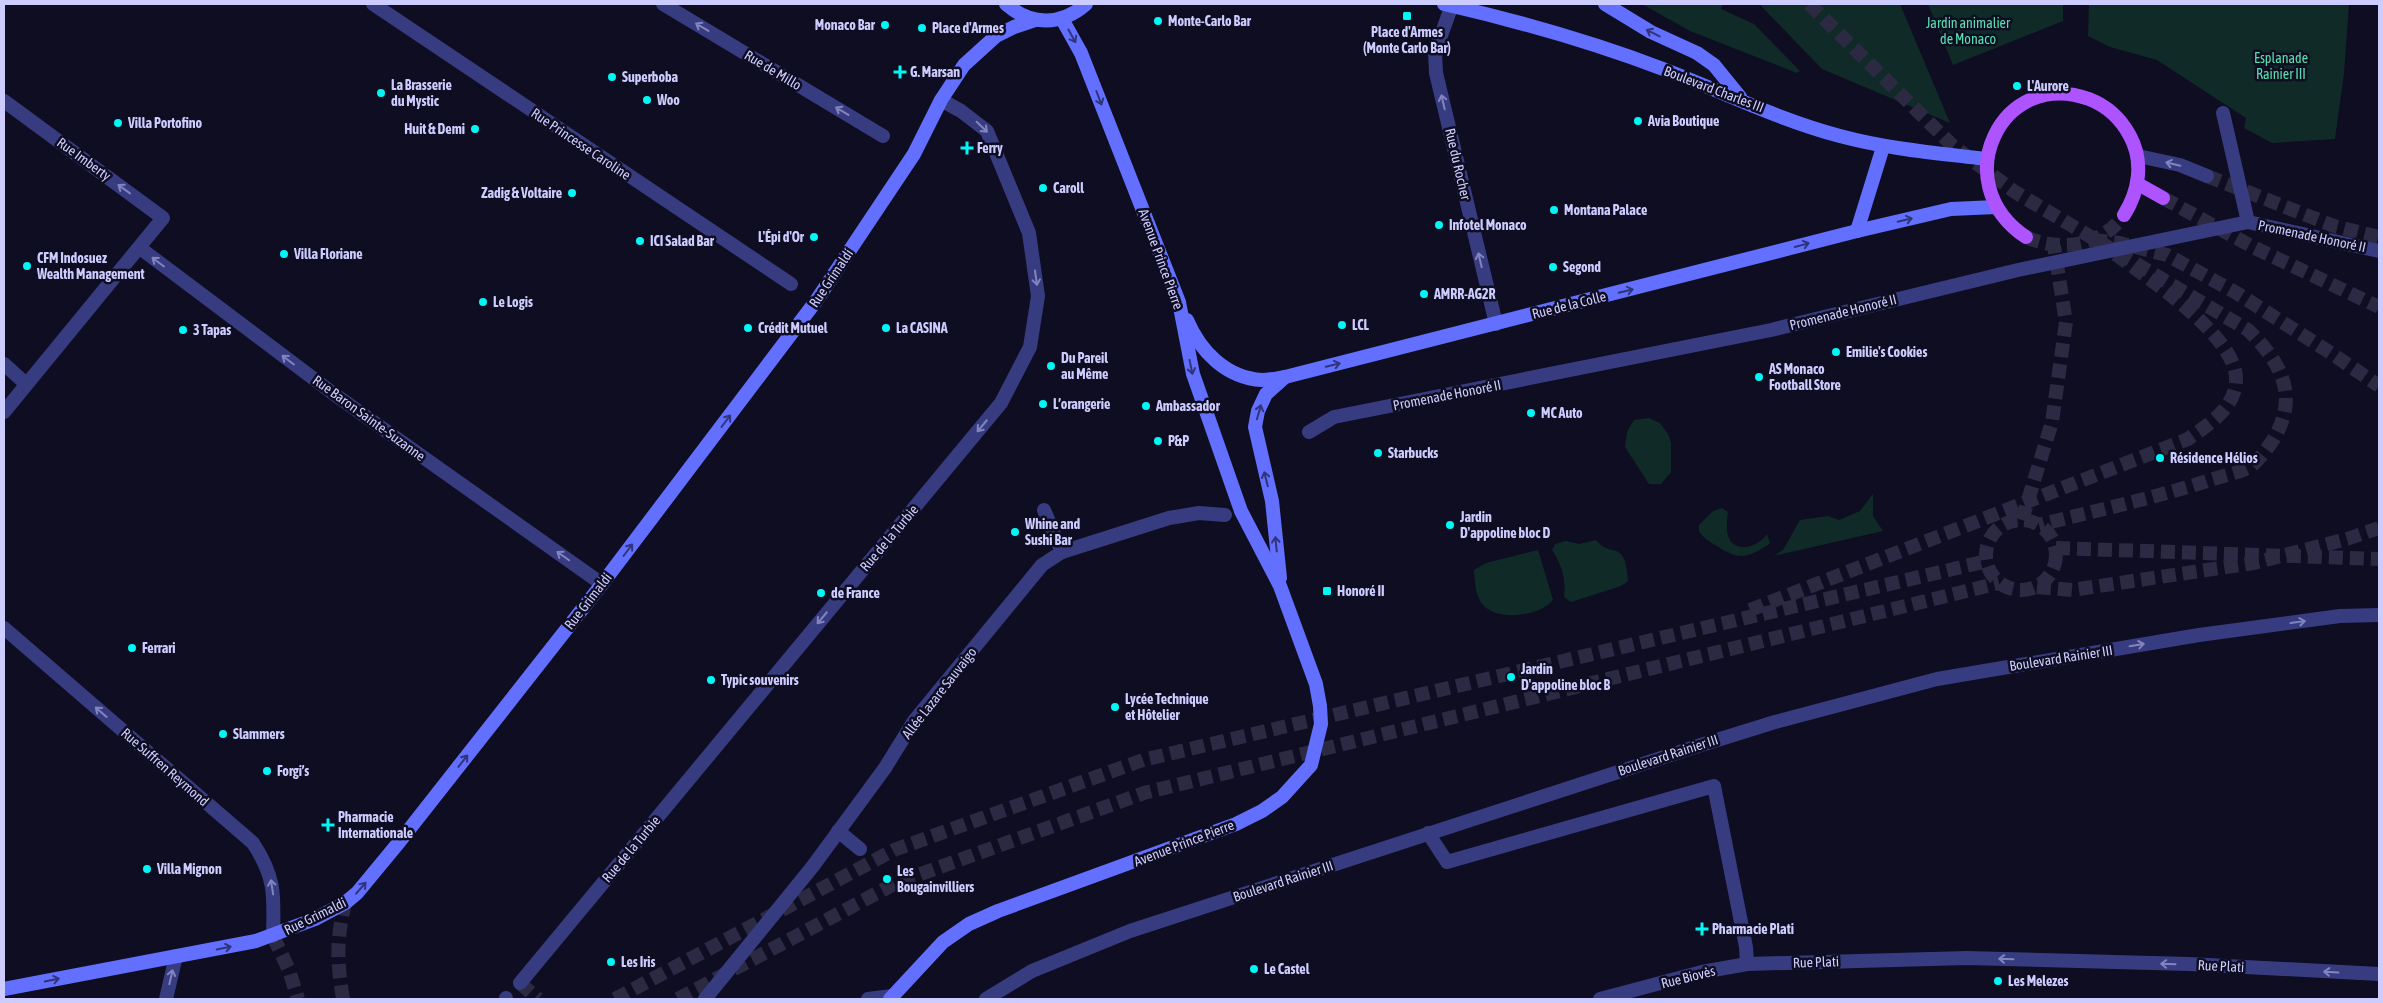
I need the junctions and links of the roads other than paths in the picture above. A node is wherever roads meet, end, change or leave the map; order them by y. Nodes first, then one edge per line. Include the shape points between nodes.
1 (372, 4) edge
2 (663, 4) edge
3 (1006, 4) edge
4 (1086, 4) edge
5 (1605, 4) edge
6 (1448, 5) edge
7 (1062, 19) junction
8 (1035, 20) junction
9 (941, 100) junction
10 (1743, 100) junction
11 (4, 101) edge
12 (2220, 119) dead end
13 (883, 136) dead end
14 (1883, 147) junction
15 (2138, 156) junction
16 (1986, 159) junction
17 (2207, 176) tunnel mouth
18 (2138, 184) junction
19 (2163, 198) tunnel mouth
20 (1996, 207) junction
21 (2124, 215) tunnel mouth
22 (2248, 222) junction
23 (1857, 231) junction
24 (2026, 237) tunnel mouth
25 (140, 248) junction
26 (2379, 251) edge
27 (791, 284) dead end
28 (1179, 302) junction
29 (1496, 324) junction
30 (4, 364) edge
31 (1286, 377) junction
32 (26, 384) junction
33 (4, 412) edge
34 (1309, 432) dead end
35 (1044, 510) dead end
36 (1225, 515) dead end
37 (1062, 552) junction
38 (602, 584) junction
39 (1280, 586) junction
40 (2379, 615) edge
41 (4, 628) edge
42 (838, 831) junction
43 (1428, 833) junction
44 (860, 849) dead end
45 (274, 936) junction
46 (176, 956) junction
47 (1747, 964) junction
48 (2379, 974) edge
49 (520, 983) dead end
50 (4, 989) edge
51 (891, 998) edge
52 (166, 999) edge
53 (705, 999) edge
54 (868, 999) edge
55 (986, 999) edge
56 (1600, 999) edge

1 - 27 street, Rue Princesse Caroline
13 -> 2 street, Rue de Millo
3 - 8 main road
4 - 7 main road
10 -> 5 main road via 1714,65 1697,53 1651,32
6 - 10 main road, Boulevard Charles III via 1496,15 1578,40
29 -> 6 street, Rue du Rocher via 1436,73 1435,52
7 - 8 main road
7 -> 28 main road, Avenue Prince Pierre via 1081,53
8 - 9 main road, Rue Grimaldi via 996,36 973,55
38 -> 9 main road, Rue Grimaldi via 816,301 914,154
9 -> 49 street, Rue de la Turbie via 987,131 1029,233 1038,296 1030,347 1001,403
10 - 14 main road, Boulevard Charles III via 1800,124
25 -> 11 street, Rue Imberty via 163,218
12 - 22 street via 2229,139
14 - 16 main road, Boulevard Charles III
14 - 23 main road
15 - 16 main road via 2127,130 2108,109 2096,101 2068,94 2040,97 2015,110 1996,132
17 -> 15 street via 2180,165
15 - 18 main road
16 - 20 main road via 1987,183
18 - 19 main road
18 - 21 main road
23 -> 20 main road, Rue de la Colle via 1951,209
20 - 24 main road via 2004,219
22 - 26 street, Promenade Honoré II
22 - 34 street, Promenade Honoré II via 2018,270 1771,330 1334,417
29 -> 23 main road, Rue de la Colle
25 - 32 street
38 -> 25 street, Rue Baron Sainte-Suzanne via 334,394
28 - 31 main road, Rue de la Colle via 1202,347 1220,366 1240,376 1262,380
28 -> 39 main road, Avenue Prince Pierre via 1193,374 1209,419 1242,511
31 -> 29 main road, Rue de la Colle
30 - 32 street
39 -> 31 main road, Avenue Prince Pierre via 1272,501 1255,427 1266,394
32 - 33 street
35 - 37 street
36 - 37 street, Allée Lazare Sauvaigo via 1198,513 1169,518
37 - 42 street, Allée Lazare Sauvaigo via 1042,565 914,721
45 -> 38 main road, Rue Grimaldi via 345,904 357,892
39 - 51 main road, Avenue Prince Pierre via 1316,684 1320,706 1318,746 1311,765 1299,780 1262,811 1236,824 998,910 970,924 943,942
43 -> 40 street, Boulevard Rainier III via 1775,722 1937,679 2199,635 2340,616
45 -> 41 street, Rue Suffren Reymond via 274,887 265,862 253,843
42 - 44 street
42 - 53 street, Allée Lazare Sauvaigo
43 - 47 street via 1448,862 1714,786
43 - 55 street, Boulevard Rainier III via 1125,933 1032,971
46 -> 45 main road, Rue Grimaldi via 218,950
50 -> 46 main road, Rue Grimaldi
52 -> 46 street
48 -> 47 street, Rue Plati via 1977,958
47 - 56 street, Rue Biovès via 1702,972
51 - 54 street

